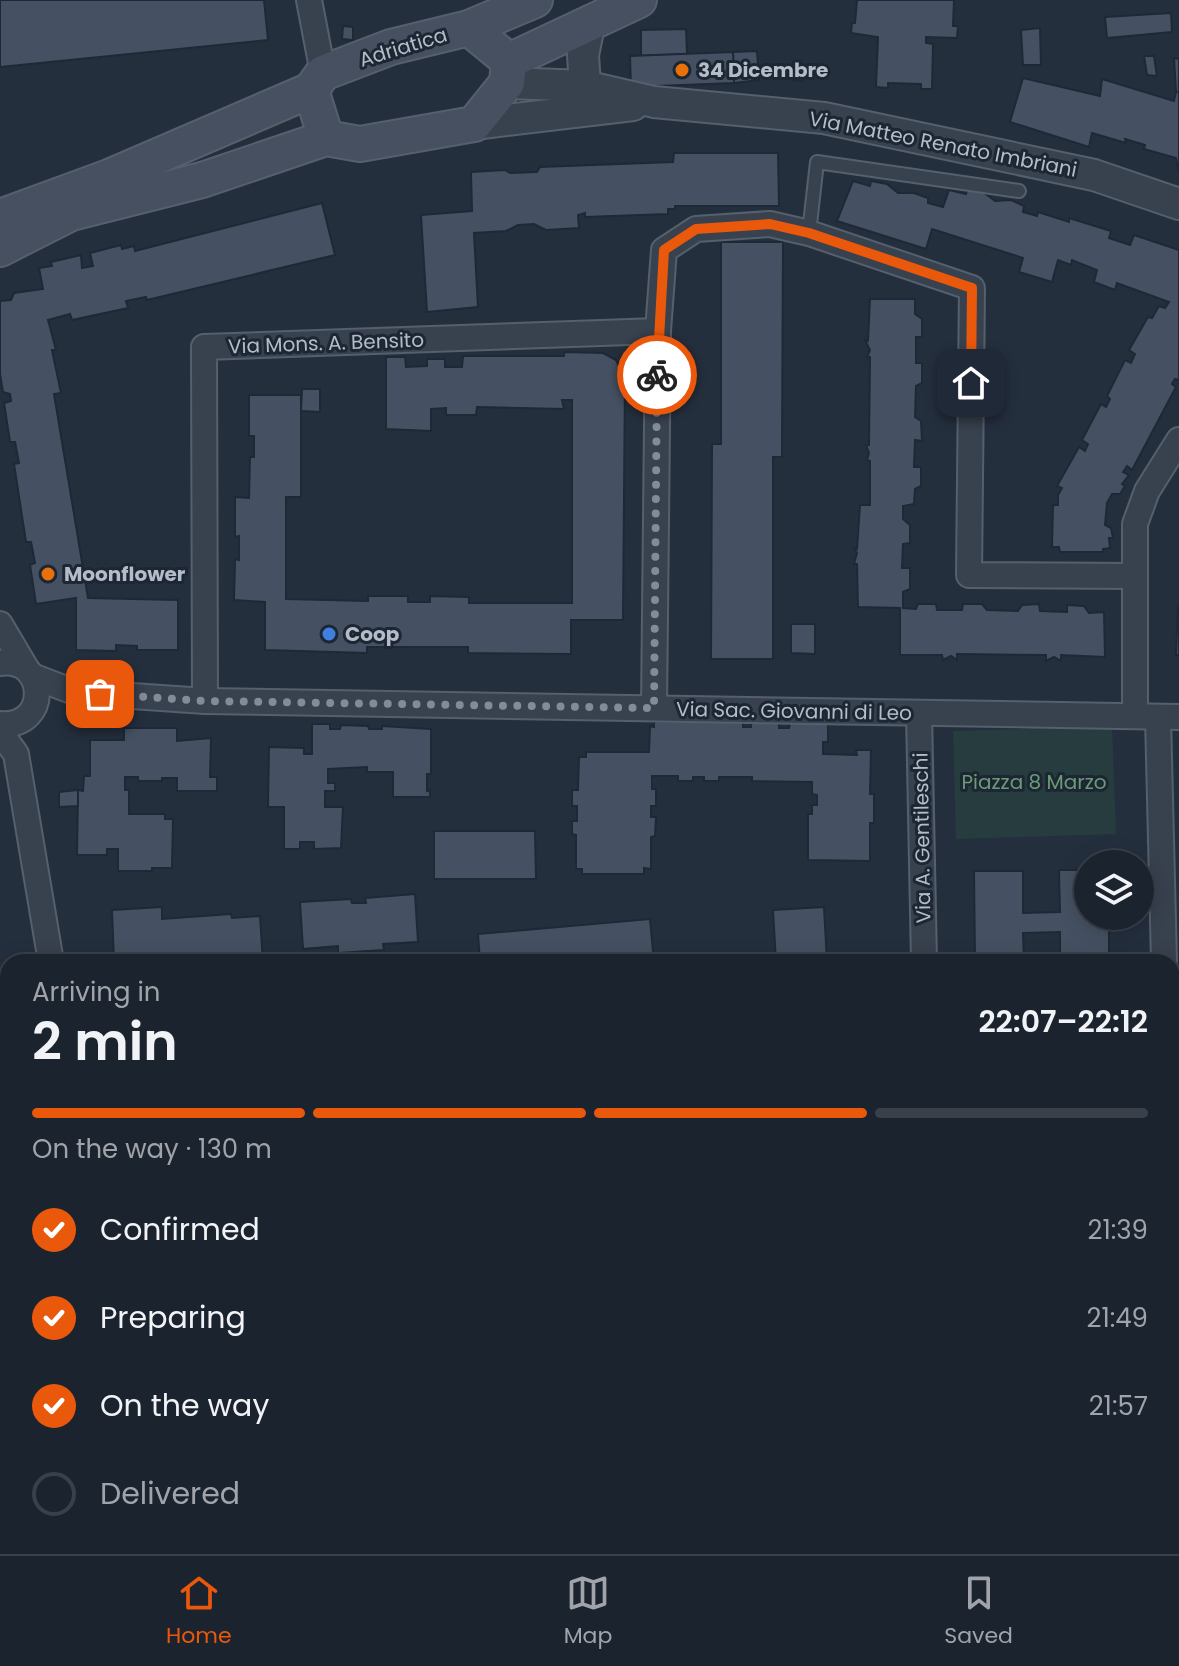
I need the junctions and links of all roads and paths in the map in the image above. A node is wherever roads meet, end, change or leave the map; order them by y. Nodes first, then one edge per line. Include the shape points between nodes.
1 (309, 0) edge
2 (535, 0) edge
3 (639, 0) edge
4 (590, 21) junction
5 (469, 28) junction
6 (508, 72) junction
7 (317, 82) junction
8 (585, 86) junction
9 (654, 102) junction
10 (474, 124) junction
11 (326, 138) junction
12 (1019, 191) dead end
13 (1179, 204) edge
14 (0, 217) edge
15 (809, 233) junction
16 (0, 249) edge
17 (658, 331) junction
18 (1179, 440) edge
19 (1135, 576) junction
20 (0, 624) edge
21 (0, 663) edge
22 (29, 672) junction
23 (74, 692) junction
24 (205, 701) junction
25 (654, 708) junction
26 (33, 709) junction
27 (919, 713) junction
28 (1158, 717) edge
29 (0, 724) edge
30 (0, 732) edge
31 (16, 754) junction
32 (50, 954) edge
33 (924, 954) edge
34 (1164, 954) edge

1 - 7 street
2 - 5 main road
3 - 4 main road
4 - 6 main road
4 - 8 street via 583,55
5 - 6 main road, Adriatica
5 - 7 main road, Adriatica via 391,47
6 - 8 street
6 - 10 main road
7 - 11 main road
7 - 14 main road, Adriatica via 109,177
8 - 9 street
9 - 10 street
9 - 13 street, Via Matteo Renato Imbriani via 824,118 1094,175
10 - 11 main road via 360,144
11 - 16 main road via 202,180 71,213
12 - 15 lane via 817,162
15 - 17 street via 770,224 696,229 664,250
15 - 19 street via 972,288 969,575
17 - 24 street, Via Mons. A. Bensito via 204,347
17 - 25 street
18 - 19 street via 1147,491 1135,524
19 - 28 street
20 - 22 street
21 - 22 street, Via Sac. Giovanni di Leo via 17,663
22 - 23 street, Via Sac. Giovanni di Leo
22 - 26 street via 38,695
23 - 24 street, Via Sac. Giovanni di Leo
23 - 26 street, Via Sac. Giovanni di Leo
24 - 25 street, Via Sac. Giovanni di Leo
25 - 27 street, Via Sac. Giovanni di Leo
26 - 29 street, Via Sac. Giovanni di Leo via 13,724
26 - 31 street
27 - 28 street, Via Sac. Giovanni di Leo
27 - 33 street, Via A. Gentileschi
28 - 34 street
30 - 31 street
31 - 32 street

